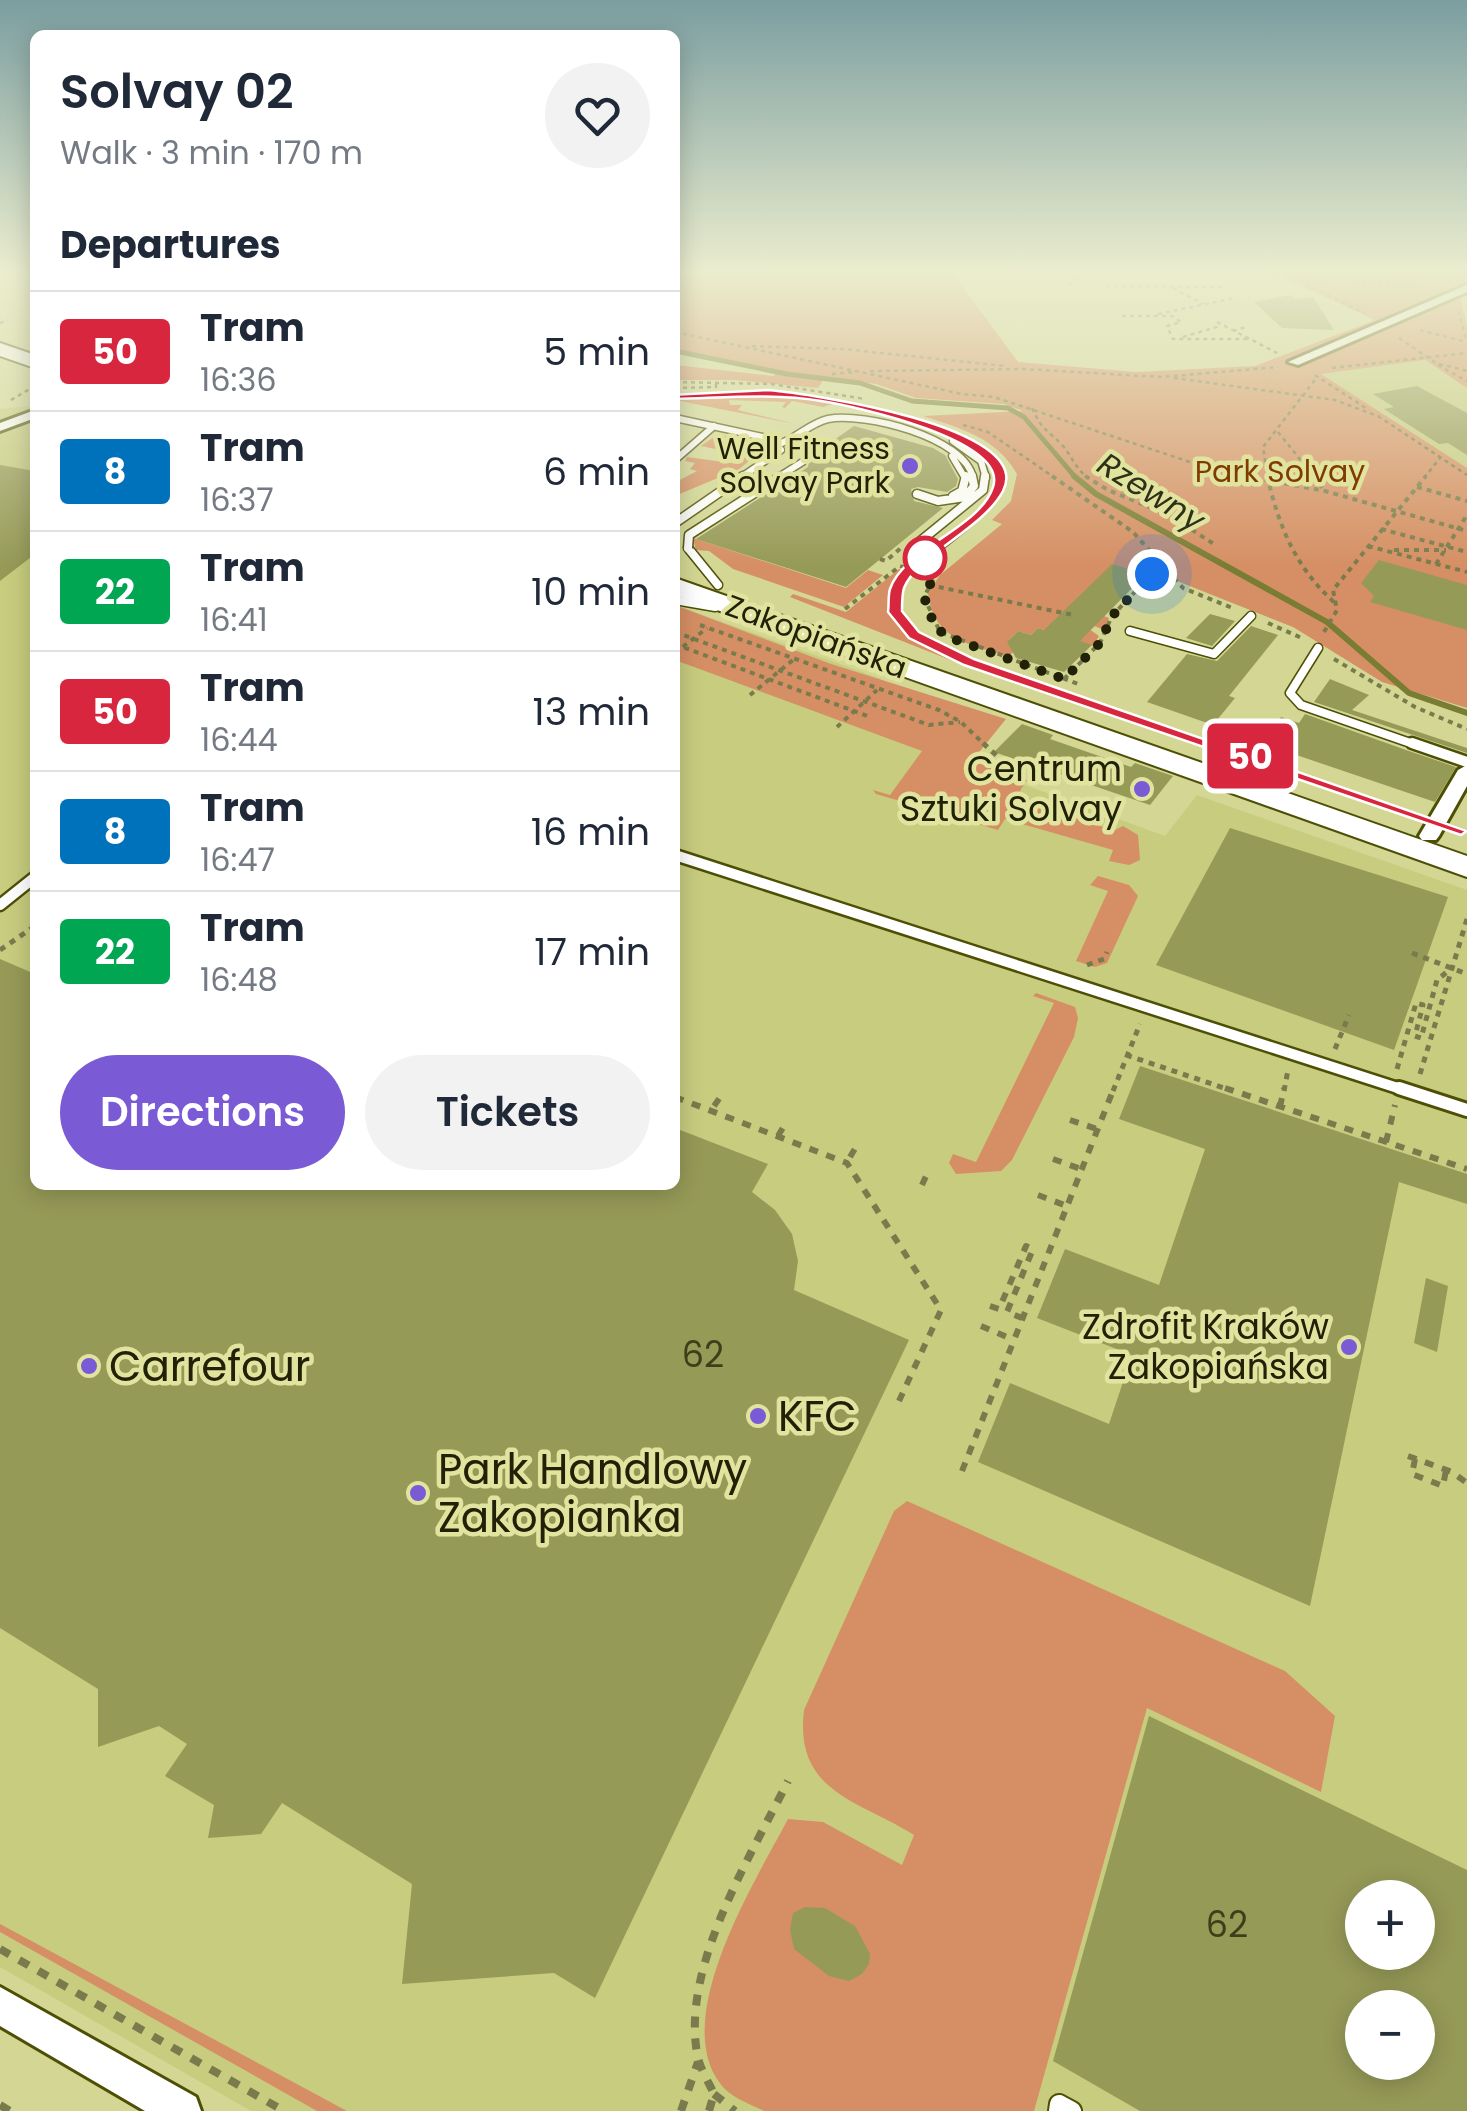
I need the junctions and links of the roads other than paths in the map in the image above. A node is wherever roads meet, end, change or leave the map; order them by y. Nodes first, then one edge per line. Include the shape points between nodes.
1 (30, 416) edge
2 (830, 418) junction
3 (680, 419) edge
4 (714, 426) junction
5 (0, 427) edge
6 (780, 444) junction
7 (680, 456) edge
8 (804, 461) dead end
9 (954, 498) dead end
10 (680, 520) edge
11 (918, 543) dead end
12 (682, 559) edge
13 (680, 588) edge
14 (680, 601) edge
15 (1251, 616) dead end
16 (766, 618) junction
17 (1130, 630) dead end
18 (1318, 648) dead end
19 (1467, 766) edge
20 (1429, 836) junction
21 (1467, 849) edge
22 (680, 857) edge
23 (1467, 868) edge
24 (30, 881) edge
25 (0, 905) edge
26 (1467, 1110) edge
27 (0, 2005) edge
28 (182, 2111) edge
29 (1058, 2111) edge
30 (1072, 2111) edge

1 - 5 street
2 - 6 lane
2 - 9 lane via 932,439 966,459 974,486 965,498
2 - 11 lane via 854,411 920,428 981,462 987,474 983,490
3 - 4 lane
4 - 6 lane
4 - 7 lane
6 - 10 lane via 777,456
8 - 12 lane, bridge via 689,535
12 - 20 main road, Zakopiańska via 718,585
13 - 16 main road, Zakopiańska
14 - 16 lane
15 - 17 lane via 1214,654
16 - 23 main road, Zakopiańska
18 - 19 lane via 1290,692 1300,704
19 - 20 street
20 - 21 main road, Zakopiańska
22 - 26 lane
24 - 25 lane
27 - 28 street
29 - 30 lane via 1060,2104

